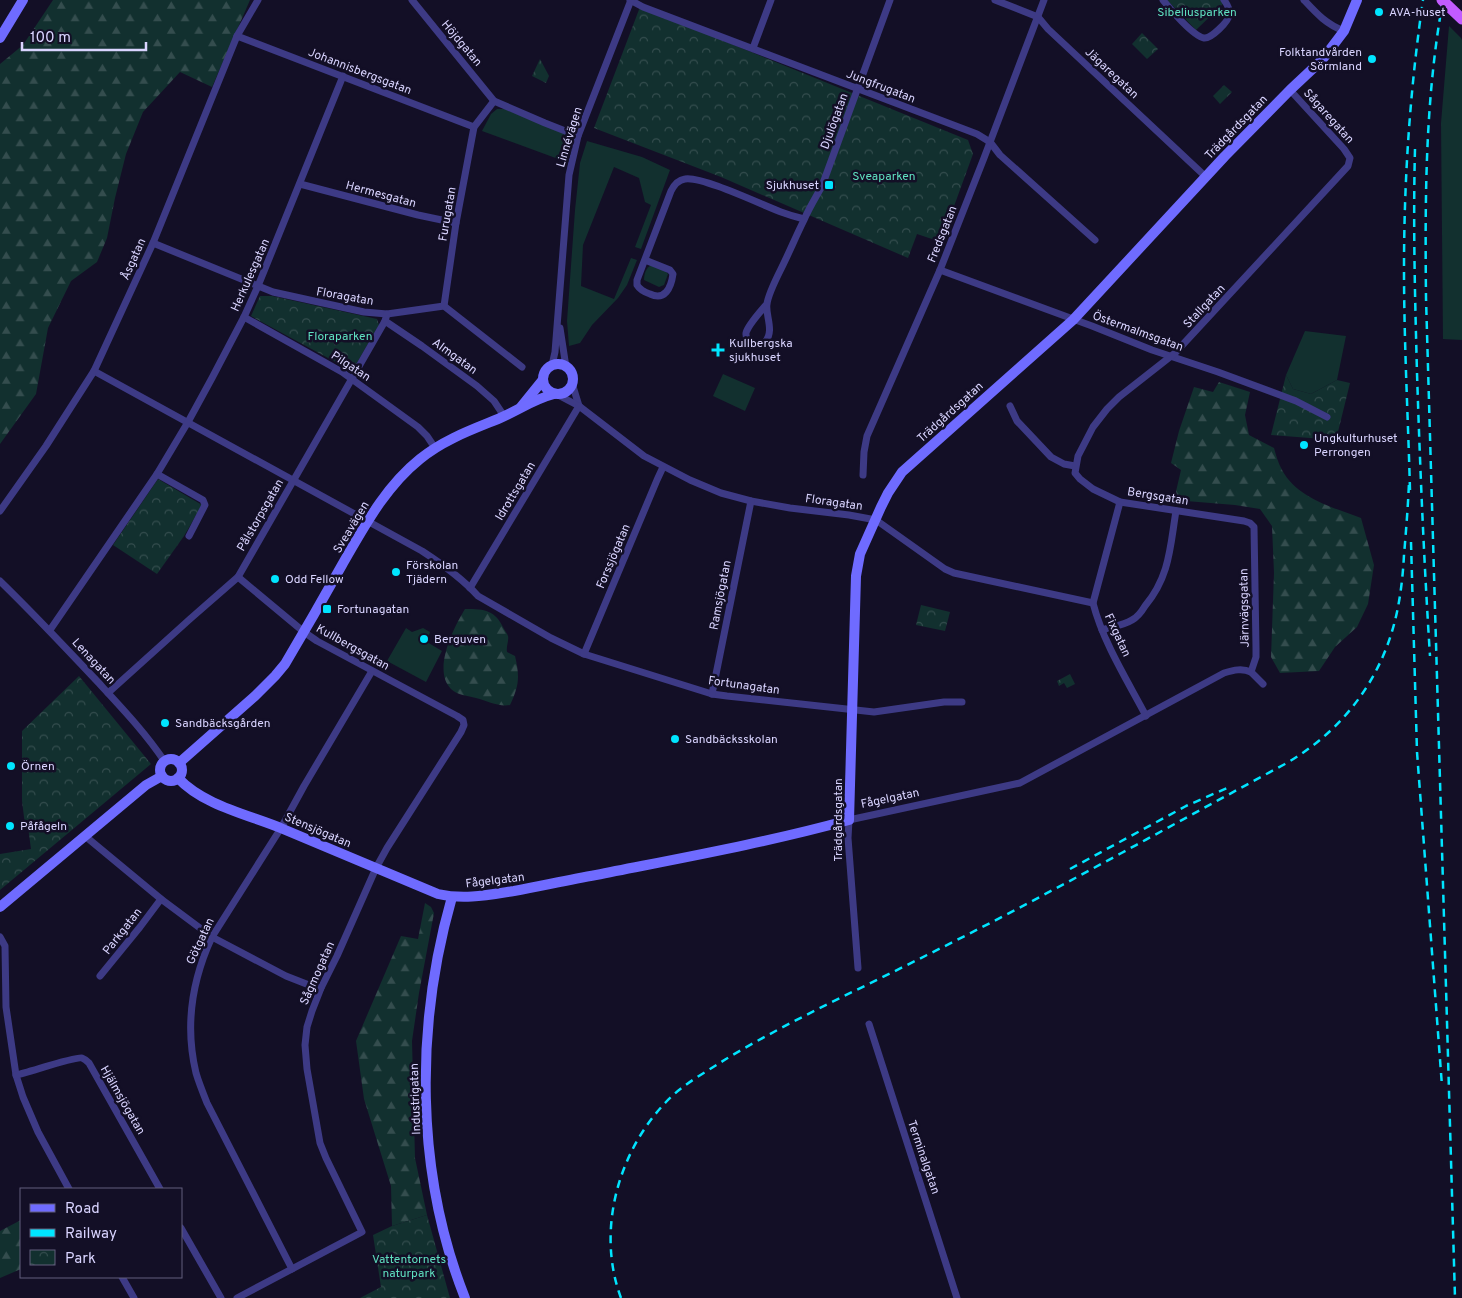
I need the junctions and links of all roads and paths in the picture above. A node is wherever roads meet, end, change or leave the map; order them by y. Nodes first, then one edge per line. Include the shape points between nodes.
1 (23, 0) edge
2 (258, 0) edge
3 (412, 0) edge
4 (631, 0) edge
5 (771, 0) edge
6 (890, 0) edge
7 (994, 0) edge
8 (1044, 0) edge
9 (1163, 0) edge
10 (1224, 0) edge
11 (1304, 0) edge
12 (1358, 0) edge
13 (1442, 0) edge
14 (1038, 17) junction
15 (1462, 19) edge
16 (1344, 31) junction
17 (238, 36) junction
18 (0, 38) edge
19 (753, 48) junction
20 (344, 76) junction
21 (857, 89) junction
22 (1290, 90) junction
23 (494, 101) junction
24 (474, 127) junction
25 (578, 136) junction
26 (990, 142) junction
27 (1350, 158) joint
28 (1206, 176) junction
29 (300, 184) junction
30 (804, 219) junction
31 (456, 223) junction
32 (1095, 240) dead end
33 (153, 243) junction
34 (645, 260) junction
35 (940, 270) junction
36 (258, 286) junction
37 (766, 305) junction
38 (444, 306) junction
39 (244, 317) junction
40 (386, 317) junction
41 (558, 318) junction
42 (1073, 320) junction
43 (1170, 356) junction
44 (552, 365) junction
45 (566, 367) junction
46 (522, 368) dead end
47 (94, 371) junction
48 (353, 379) junction
49 (542, 381) junction
50 (572, 383) junction
51 (556, 394) junction
52 (579, 406) junction
53 (1010, 406) dead end
54 (519, 409) junction
55 (504, 416) junction
56 (1327, 417) dead end
57 (188, 422) junction
58 (435, 448) junction
59 (1075, 466) junction
60 (663, 467) junction
61 (157, 474) junction
62 (863, 475) dead end
63 (293, 480) junction
64 (751, 501) junction
65 (1120, 502) junction
66 (0, 511) edge
67 (1176, 511) junction
68 (368, 520) junction
69 (876, 520) junction
70 (1253, 526) joint
71 (189, 536) dead end
72 (238, 577) junction
73 (0, 581) edge
74 (470, 588) junction
75 (1093, 603) junction
76 (50, 630) junction
77 (1102, 630) junction
78 (304, 632) junction
79 (584, 654) junction
80 (372, 671) junction
81 (1251, 672) junction
82 (1263, 684) dead end
83 (108, 693) junction
84 (712, 694) junction
85 (962, 702) dead end
86 (853, 710) junction
87 (1146, 716) junction
88 (464, 725) joint
89 (165, 762) junction
90 (179, 763) junction
91 (162, 776) junction
92 (178, 778) junction
93 (849, 820) junction
94 (282, 828) junction
95 (85, 836) junction
96 (376, 868) junction
97 (452, 897) junction
98 (161, 899) junction
99 (0, 907) edge
100 (0, 937) edge
101 (212, 937) junction
102 (858, 968) dead end
103 (100, 976) dead end
104 (321, 988) junction
105 (869, 1024) dead end
106 (16, 1075) junction
107 (68, 1188) edge
108 (159, 1188) edge
109 (182, 1230) edge
110 (292, 1270) junction
111 (123, 1278) edge
112 (134, 1298) edge
113 (222, 1298) edge
114 (237, 1298) edge
115 (465, 1298) edge
116 (957, 1298) edge

1 - 18 street
2 - 17 street, Åsgatan
3 - 23 street, Höjdgatan
4 - 19 street, Jungfrugatan
4 - 25 street, Linnévägen
5 - 19 street
6 - 21 street, Djulögatan
7 - 14 street, Jägaregatan
8 - 14 street, Fredsgatan
9 - 10 street via 1194,33 1204,38 1210,37 1229,18 1230,12
11 - 16 street via 1331,26
12 - 16 street, Trädgårdsgatan
13 - 15 main road, bridge
14 - 26 street, Fredsgatan
14 - 28 street, Jägaregatan via 1048,30
16 - 22 street, Trädgårdsgatan via 1322,60
17 - 20 street, Johannisbergsgatan
17 - 33 street, Åsgatan
19 - 21 street, Jungfrugatan
20 - 24 street, Johannisbergsgatan
20 - 29 street, Herkulesgatan
21 - 26 street, Jungfrugatan via 977,134
21 - 30 street, Djulögatan via 822,186
22 - 27 street, Sågaregatan
22 - 28 street, Trädgårdsgatan
23 - 24 street
23 - 25 street, Höjdgatan
24 - 31 street, Furugatan
25 - 41 street, Linnévägen via 569,175
26 - 32 street, Jungfrugatan via 1000,155
26 - 35 street, Fredsgatan
27 - 43 street, Stallgatan via 1345,171
28 - 42 street, Trädgårdsgatan
29 - 31 street, Hermesgatan
29 - 36 street, Herkulesgatan
30 - 34 street via 703,181 686,179 674,185
30 - 37 street, Djulögatan
31 - 38 street, Furugatan
33 - 36 street, Floragatan
33 - 47 street, Åsgatan
34 - 34 street via 636,285 655,296 664,295 673,274
35 - 42 street, Östermalmsgatan
35 - 62 street, Fredsgatan via 867,436
36 - 39 street, Herkulesgatan
36 - 40 street, Floragatan
37 - 37 street, Djulögatan via 770,322 768,337 758,345 752,343 746,334
38 - 40 street, Floragatan
38 - 46 street
39 - 48 street, Pilgatan
39 - 57 street, Herkulesgatan
40 - 48 street, Pålstorpsgatan
40 - 55 street, Almgatan via 494,401
41 - 44 street, Linnévägen
41 - 45 street, Linnévägen
42 - 43 street, Östermalmsgatan
42 - 69 street, Trädgårdsgatan via 902,472
43 - 56 street, Östermalmsgatan via 1296,401
43 - 59 street, Stallgatan via 1107,409 1085,442
44 - 45 street
44 - 49 street via 545,370
45 - 50 street via 571,372
47 - 57 street, Fortunagatan
47 - 66 street, Åsgatan
48 - 58 street, Pilgatan via 418,427
48 - 63 street, Pålstorpsgatan
49 - 51 street via 545,389
49 - 54 street, Sveavägen
50 - 51 street via 567,391
50 - 52 street
51 - 52 street, Floragatan
51 - 54 street, Sveavägen
52 - 60 street, Floragatan via 631,447
52 - 74 street, Idrottsgatan
53 - 59 street via 1017,421 1051,457
54 - 55 street, Sveavägen
55 - 58 street, Sveavägen
57 - 61 street, Herkulesgatan
57 - 63 street, Fortunagatan
58 - 68 street, Sveavägen via 408,469
59 - 65 street, Bergsgatan via 1075,473 1080,479
60 - 64 street, Floragatan via 721,493
60 - 79 street, Forssjögatan
61 - 71 street via 203,500 205,505
61 - 76 street, Herkulesgatan
63 - 68 street, Fortunagatan
63 - 72 street, Pålstorpsgatan
64 - 69 street, Floragatan
64 - 84 street, Ramsjögatan
65 - 67 street, Bergsgatan
65 - 75 street, Fixgatan
67 - 70 street, Bergsgatan via 1244,520
67 - 77 street via 1168,560 1159,587 1132,621
68 - 74 street, Fortunagatan via 440,562
68 - 78 street, Sveavägen
69 - 75 street, Floragatan via 954,573
69 - 86 street, Trädgårdsgatan via 860,554 856,576
70 - 81 street, Järnvägsgatan via 1256,657
72 - 78 street, Kullbergsgatan
72 - 83 street, Pålstorpsgatan
73 - 76 street, Lenagatan
74 - 79 street, Fortunagatan via 478,596
75 - 77 street, Fixgatan
76 - 83 street, Lenagatan
77 - 87 street, Fixgatan
78 - 80 street, Kullbergsgatan
78 - 90 street, Sveavägen via 275,676
79 - 84 street, Fortunagatan
80 - 88 street, Kullbergsgatan via 457,716
80 - 94 street, Götgatan
81 - 82 street
81 - 87 street, Fågelgatan via 1237,670 1224,673
83 - 89 street, Lenagatan
84 - 86 street, Fortunagatan
85 - 86 street, Fortunagatan via 874,712
86 - 93 street, Trädgårdsgatan
87 - 93 street, Fågelgatan via 1020,782
88 - 96 street, Sågmogatan
89 - 90 street
89 - 91 street via 161,768
90 - 92 street via 182,772
91 - 92 street via 169,781
91 - 95 street via 146,785
92 - 94 street, Stensjögatan via 202,796
93 - 97 street, Fågelgatan via 693,856 478,897
93 - 102 street, Trädgårdsgatan
94 - 96 street, Stensjögatan
94 - 101 street, Götgatan
95 - 98 street
95 - 99 street
96 - 97 street, Stensjögatan
96 - 104 street, Sågmogatan
97 - 115 street, Industrigatan via 434,976 426,1078 427,1117 443,1229
98 - 101 street
98 - 103 street, Parkgatan
100 - 106 street via 5,946 6,1007
101 - 104 street via 286,976
101 - 110 street, Götgatan via 192,998 192,1048 196,1074 222,1136
104 - 110 street, Sågmogatan via 308,1027 307,1069 320,1143 362,1232
105 - 116 street, Terminalgatan
106 - 107 street via 38,1132
106 - 108 street, Hjälmsjögatan via 75,1058 89,1063
109 - 113 street
110 - 114 street
111 - 112 street

